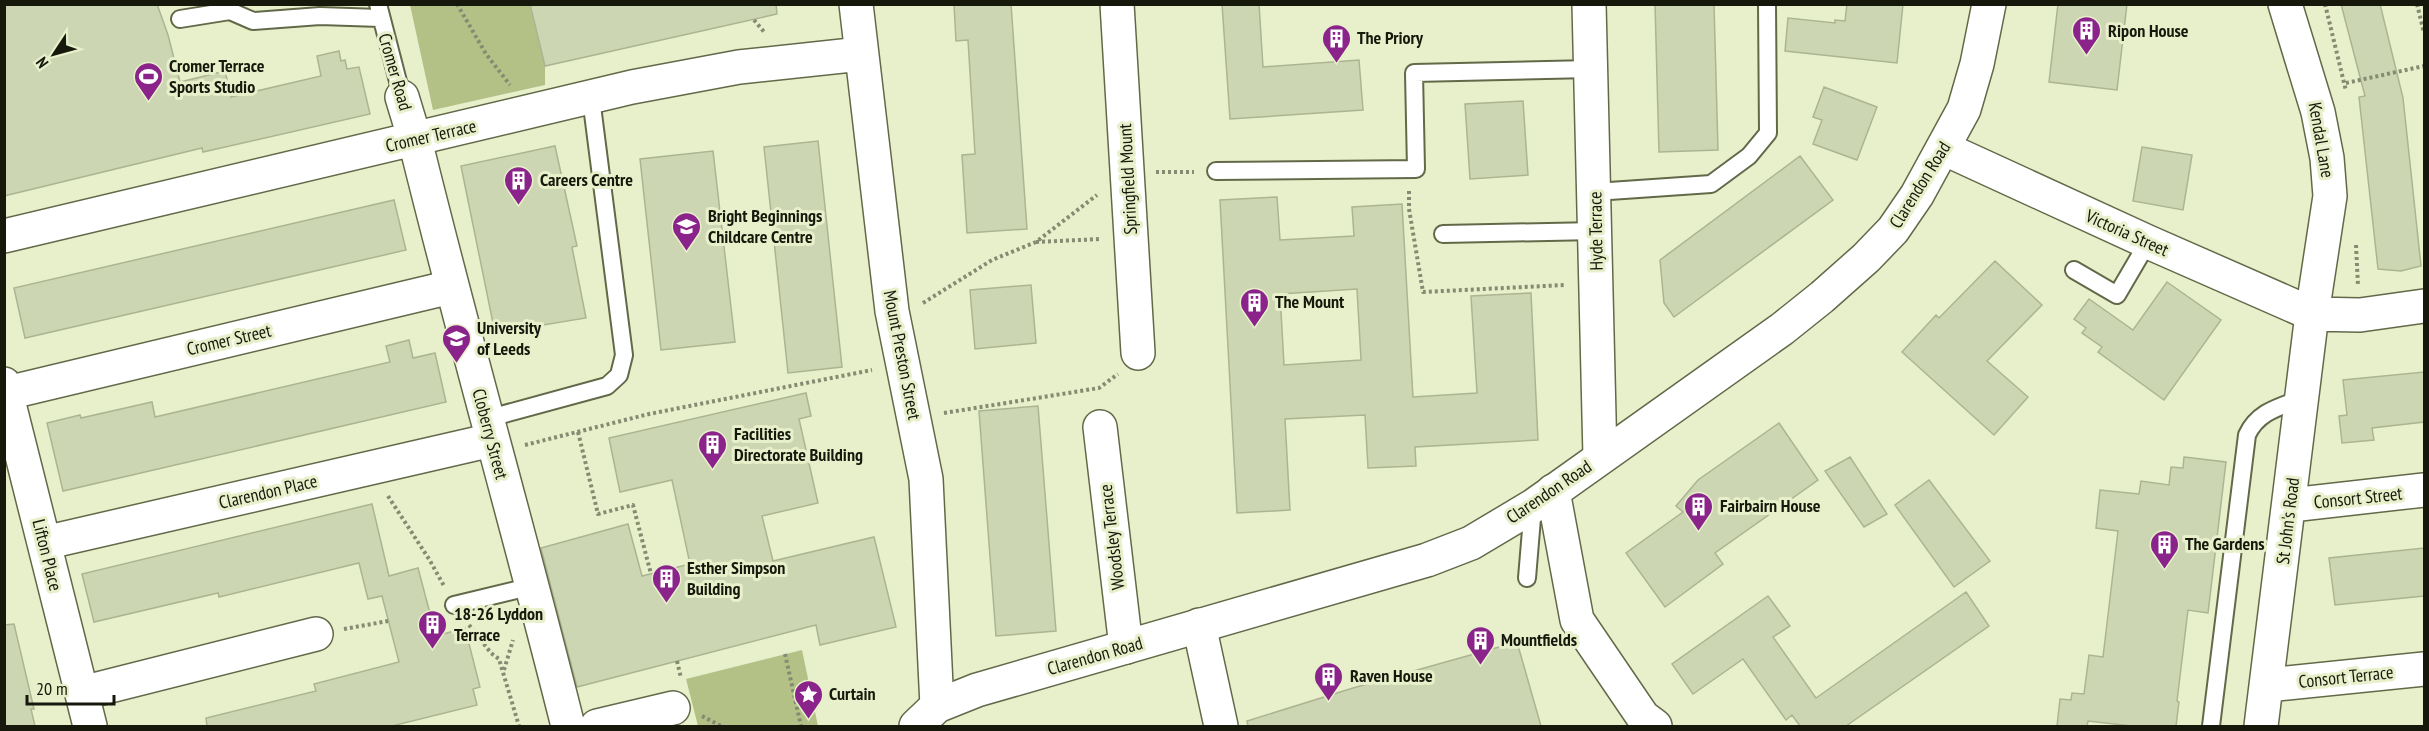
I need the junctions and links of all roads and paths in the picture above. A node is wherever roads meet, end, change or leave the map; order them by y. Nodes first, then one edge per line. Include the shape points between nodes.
1 (457, 4) edge
2 (856, 4) edge
3 (1117, 4) edge
4 (1589, 4) edge
5 (1767, 4) edge
6 (1989, 4) edge
7 (2285, 4) edge
8 (2417, 4) edge
9 (231, 8) edge
10 (379, 11) edge
11 (180, 19) dead end
12 (2424, 33) edge
13 (861, 54) junction
14 (2424, 66) edge
15 (1591, 69) junction
16 (2346, 83) dead end
17 (402, 97) joint
18 (591, 98) junction
19 (531, 112) junction
20 (415, 140) junction
21 (1943, 148) junction
22 (1216, 171) joint
23 (1127, 172) junction
24 (1595, 192) junction
25 (1409, 209) dead end
26 (1596, 231) junction
27 (1443, 234) dead end
28 (4, 236) edge
29 (1131, 237) junction
30 (1036, 242) junction
31 (2148, 242) junction
32 (2074, 270) dead end
33 (1597, 284) junction
34 (451, 287) junction
35 (2424, 306) edge
36 (892, 311) junction
37 (2312, 314) junction
38 (1138, 353) joint
39 (901, 363) junction
40 (6, 388) edge
41 (2303, 398) junction
42 (913, 418) junction
43 (1100, 427) dead end
44 (578, 432) junction
45 (491, 437) junction
46 (1600, 457) junction
47 (2424, 490) edge
48 (1543, 498) junction
49 (2290, 505) junction
50 (45, 543) junction
51 (651, 574) dead end
52 (1527, 578) dead end
53 (533, 586) junction
54 (454, 605) dead end
55 (388, 621) dead end
56 (1199, 625) junction
57 (316, 634) joint
58 (1126, 647) junction
59 (785, 654) dead end
60 (2424, 669) edge
61 (2267, 685) junction
62 (82, 693) junction
63 (673, 708) dead end
64 (926, 716) edge
65 (90, 726) edge
66 (568, 726) edge
67 (597, 726) edge
68 (801, 726) edge
69 (1221, 726) edge
70 (1654, 726) edge
71 (2211, 726) edge
72 (2261, 726) edge

1 - 19 path via 486,54
2 - 13 street, Mount Preston Street
3 - 23 street, Springfield Mount
4 - 15 street, Hyde Terrace
5 - 24 lane via 1768,133 1749,156 1712,184
6 - 21 street, Clarendon Road via 1964,109
7 - 37 street, Kendal Lane via 2318,112 2327,158 2330,196
8 - 12 path
9 - 10 lane via 254,21
9 - 11 lane
10 - 17 lane, Cromer Road
13 - 18 street, Cromer Terrace via 739,67
13 - 36 street, Mount Preston Street
14 - 16 path
15 - 22 lane via 1414,73 1416,169
15 - 24 street, Hyde Terrace
17 - 20 street, Cromer Road
18 - 19 street, Cromer Terrace
18 - 45 lane via 624,355 619,375 607,386
19 - 20 street, Cromer Terrace
20 - 28 street, Cromer Terrace
20 - 34 street, Cloberry Street
21 - 31 street, Victoria Street
21 - 46 street, Clarendon Road via 1893,230 1822,297
22 - 23 path
23 - 29 street, Springfield Mount
23 - 30 path
24 - 26 street, Hyde Terrace
25 - 33 path via 1423,292
26 - 27 lane
26 - 33 street, Hyde Terrace
29 - 30 path
29 - 38 street, Springfield Mount
30 - 36 path via 992,260 914,309
31 - 32 lane via 2117,295
31 - 37 street, Victoria Street
33 - 46 street, Hyde Terrace
34 - 40 street, Cromer Street
34 - 45 street, Cloberry Street
35 - 37 street via 2360,315
36 - 39 street, Mount Preston Street
37 - 41 street, St John's Road
38 - 42 path via 1099,388
39 - 42 street, Mount Preston Street
39 - 44 path
40 - 50 street, Lifton Place
41 - 49 street, St John's Road
41 - 71 lane via 2262,414 2247,435
42 - 64 street, Mount Preston Street via 926,479
43 - 58 street, Woodsley Terrace
44 - 45 path
44 - 51 path via 598,514 633,505
45 - 50 street, Clarendon Place
45 - 53 street, Cloberry Street
46 - 48 street, Clarendon Road
47 - 49 street, Consort Street
48 - 52 lane
48 - 56 street, Clarendon Road via 1471,543 1427,560
48 - 70 street via 1577,620 1643,717
49 - 61 street, St John's Road
50 - 62 street, Lifton Place
53 - 54 lane
53 - 66 street, Cloberry Street
55 - 57 path
56 - 58 street, Clarendon Road
56 - 69 street
57 - 62 street
58 - 64 street, Clarendon Road via 977,690
59 - 68 path
60 - 61 street, Consort Terrace
61 - 72 street, St John's Road
62 - 65 street, Lifton Place
63 - 67 street

